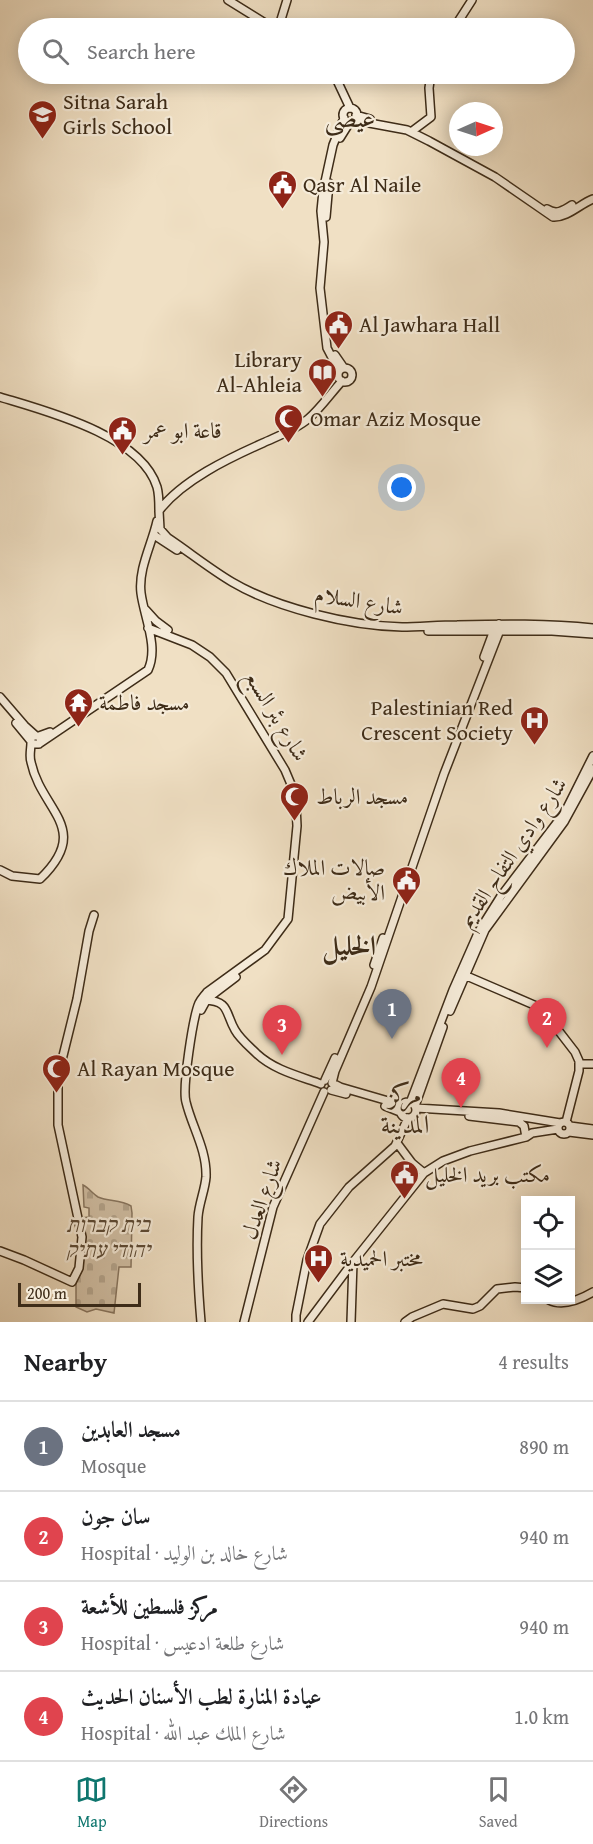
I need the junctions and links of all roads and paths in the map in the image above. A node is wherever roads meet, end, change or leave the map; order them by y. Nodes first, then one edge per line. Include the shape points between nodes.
1 (228, 0) edge
2 (287, 0) edge
3 (472, 0) edge
4 (260, 18) edge
5 (281, 18) edge
6 (460, 18) edge
7 (339, 84) edge
8 (430, 84) edge
9 (351, 119) junction
10 (413, 131) junction
11 (593, 197) edge
12 (342, 369) junction
13 (342, 381) junction
14 (0, 397) edge
15 (158, 494) junction
16 (171, 498) junction
17 (159, 511) junction
18 (154, 535) junction
19 (142, 600) junction
20 (148, 626) junction
21 (498, 628) junction
22 (593, 628) edge
23 (168, 630) junction
24 (483, 630) junction
25 (159, 631) junction
26 (593, 634) edge
27 (150, 640) junction
28 (490, 640) junction
29 (0, 698) edge
30 (0, 705) edge
31 (35, 740) junction
32 (593, 756) edge
33 (593, 769) edge
34 (0, 870) edge
35 (94, 915) dead end
36 (462, 974) junction
37 (221, 987) junction
38 (203, 1003) junction
39 (225, 1006) junction
40 (580, 1064) junction
41 (593, 1064) edge
42 (326, 1086) junction
43 (401, 1108) junction
44 (413, 1110) junction
45 (564, 1128) junction
46 (593, 1129) edge
47 (593, 1135) edge
48 (526, 1137) junction
49 (397, 1143) junction
50 (424, 1173) junction
51 (0, 1251) edge
52 (352, 1262) junction
53 (521, 1288) edge
54 (593, 1292) edge
55 (575, 1301) edge
56 (201, 1322) edge
57 (244, 1322) edge
58 (296, 1322) edge
59 (308, 1322) edge
60 (351, 1322) edge
61 (405, 1322) edge

1 - 4 street
2 - 5 street
3 - 6 street
7 - 9 street via 354,110
8 - 10 street via 431,117
9 - 10 street via 400,124
9 - 12 street via 333,146 321,211 324,242 320,284 327,348
10 - 11 street via 510,182 551,212 560,212
12 - 13 street via 338,376
12 - 13 street via 351,370 352,376 348,382
13 - 16 street via 309,419 230,457
14 - 15 street via 91,427 136,456 156,484
15 - 16 street via 163,499
15 - 17 street
16 - 17 street
17 - 18 street
17 - 21 street, شارع السلام via 160,530 168,538 233,582 316,615 401,627
18 - 19 street via 143,566
18 - 24 street, شارع السلام via 231,586 314,619 401,631
19 - 20 street
19 - 23 street via 150,616
20 - 23 street, شارع بئر السبع
20 - 25 street, شارع بئر السبع
20 - 27 street
21 - 22 street, شارع السلام
21 - 24 street, شارع السلام
21 - 26 street, شارع السلام
21 - 28 street
21 - 42 street via 371,987
23 - 37 street, شارع بئر السبع via 199,644 229,670 288,767 299,796 301,821 292,917 262,958
24 - 28 street
25 - 27 street
25 - 38 street, شارع بئر السبع via 192,645 226,673 285,770 298,816 289,911 284,925 265,950 214,986
27 - 31 street via 152,656 148,670 63,727
28 - 42 street via 367,986
29 - 31 street
30 - 31 street
31 - 34 street via 30,760 45,797 59,817 63,831 60,854 40,879 12,876
32 - 36 street, شارع وادي التفاح القديم via 565,812 479,931
33 - 36 street, شارع وادي التفاح القديم via 564,822 485,930
35 - 51 street via 58,1076 58,1125 82,1237 79,1268 72,1282
36 - 40 street via 541,1008
36 - 44 street, شارع وادي التفاح القديم
37 - 38 street, شارع بئر السبع
37 - 39 street via 219,998
38 - 39 street
38 - 56 street via 188,1087 189,1103 208,1165 198,1223
39 - 42 street via 235,1030 259,1056
40 - 41 street
40 - 45 street
42 - 43 street
42 - 57 street, شارع العدل via 273,1207
43 - 44 street
43 - 44 street via 404,1117
44 - 45 street via 499,1113
44 - 48 street via 514,1120 524,1126
44 - 49 street, شارع وادي التفاح القديم
45 - 46 street
45 - 47 street
45 - 48 street
48 - 50 street via 470,1151
49 - 50 street
49 - 58 street via 349,1187 320,1224 307,1260
50 - 52 street
52 - 59 street
52 - 60 street
53 - 61 street via 496,1289 473,1309 443,1304
54 - 55 street

